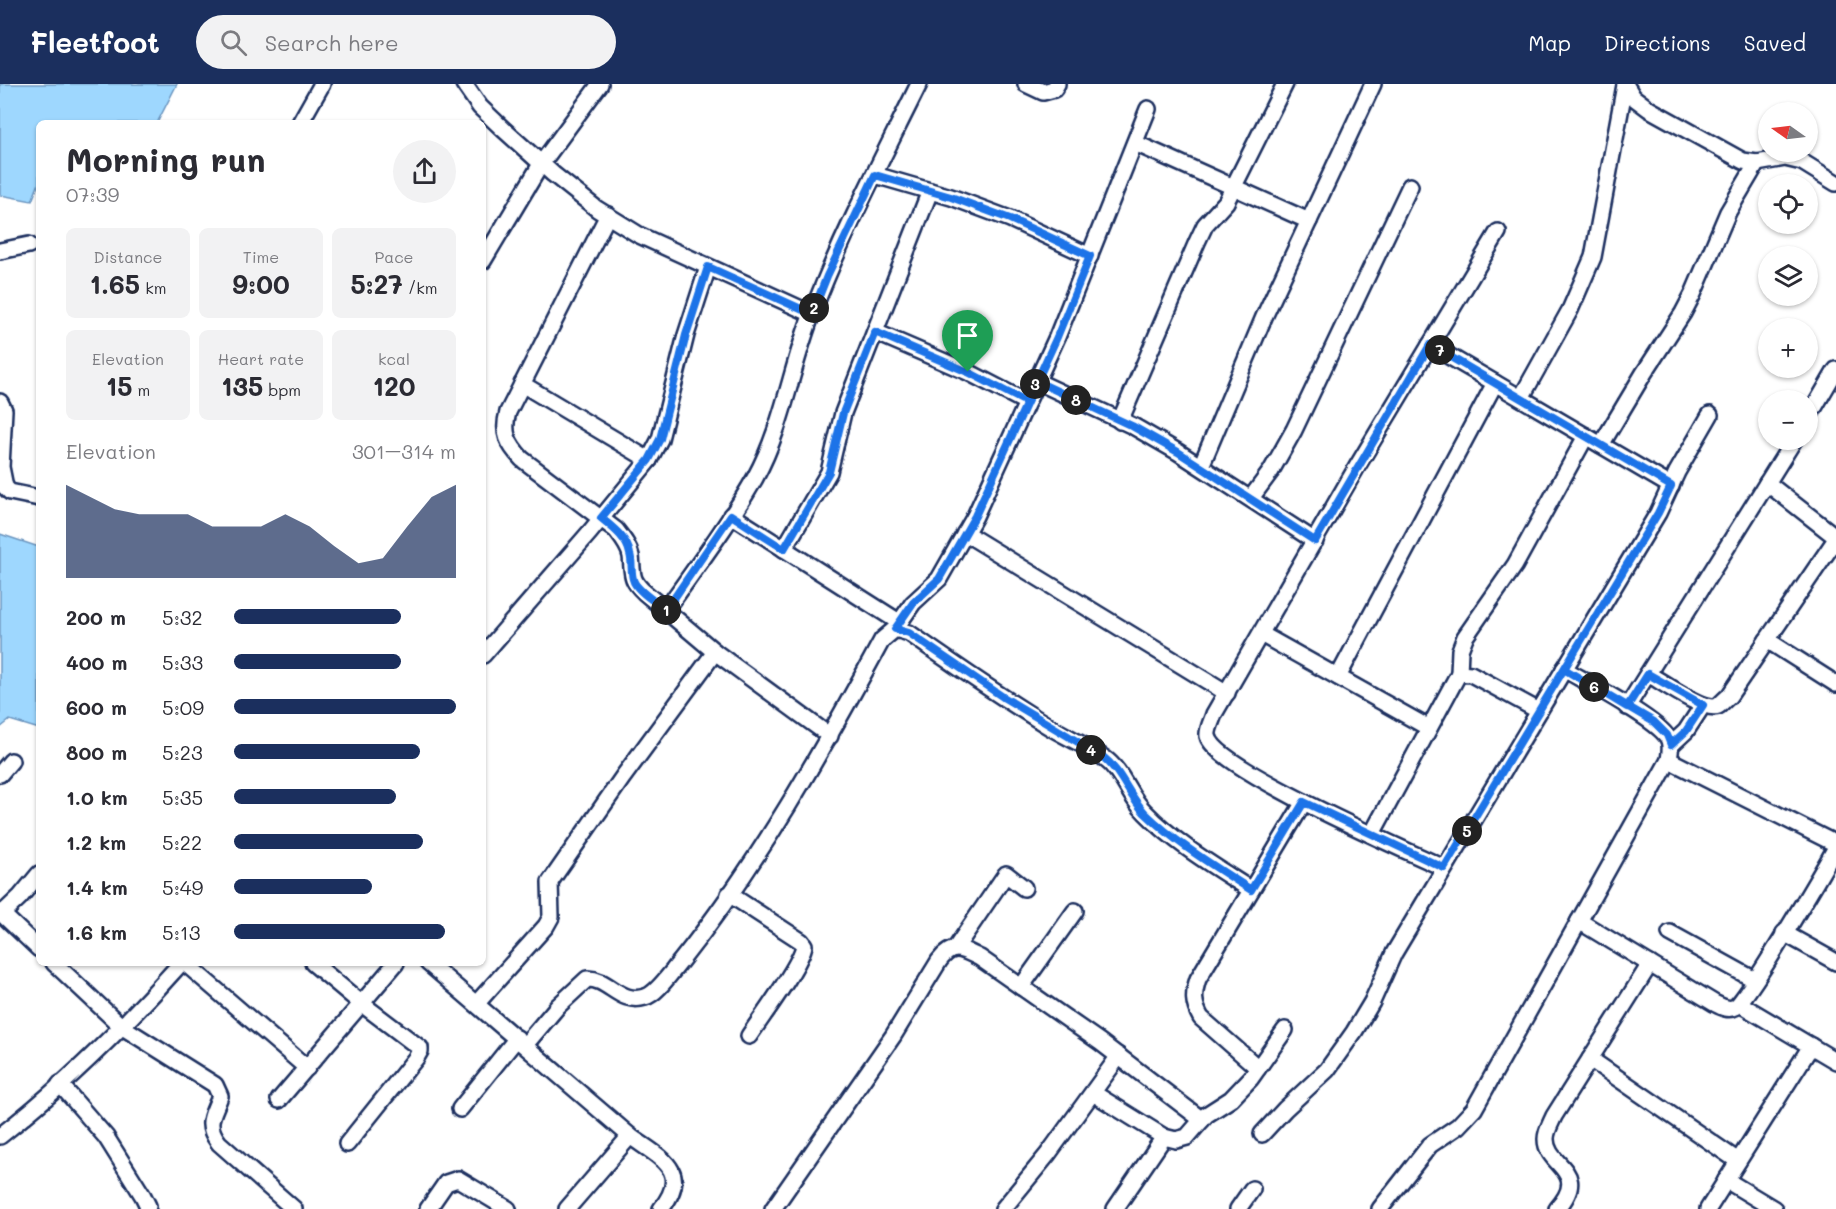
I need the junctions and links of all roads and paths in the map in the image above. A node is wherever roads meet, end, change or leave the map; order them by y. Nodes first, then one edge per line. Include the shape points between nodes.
1 (322, 84) edge
2 (464, 84) edge
3 (600, 84) edge
4 (919, 84) edge
5 (1026, 84) edge
6 (1057, 84) edge
7 (1285, 84) edge
8 (1373, 84) edge
9 (1625, 85) edge
10 (1148, 109) dead end
11 (302, 120) edge
12 (1135, 143) junction
13 (1757, 163) junction
14 (541, 164) junction
15 (875, 175) junction
16 (1836, 183) edge
17 (1410, 186) dead end
18 (1233, 187) junction
19 (930, 191) junction
20 (608, 215) junction
21 (1309, 221) junction
22 (1498, 232) dead end
23 (28, 245) dead end
24 (0, 251) edge
25 (486, 256) edge
26 (1090, 256) junction
27 (708, 267) junction
28 (812, 314) junction
29 (875, 332) junction
30 (1430, 345) junction
31 (1836, 370) edge
32 (1036, 381) junction
33 (1495, 383) junction
34 (522, 384) junction
35 (1521, 398) junction
36 (1818, 401) edge
37 (0, 402) edge
38 (1026, 402) junction
39 (1710, 415) dead end
40 (1120, 421) junction
41 (1586, 436) junction
42 (1601, 445) junction
43 (1788, 450) edge
44 (649, 460) junction
45 (1201, 466) junction
46 (1767, 483) junction
47 (1671, 486) junction
48 (36, 497) edge
49 (1251, 498) junction
50 (731, 515) junction
51 (601, 518) junction
52 (965, 533) junction
53 (1836, 538) edge
54 (1315, 541) junction
55 (784, 549) junction
56 (666, 610) junction
57 (897, 626) junction
58 (1261, 634) junction
59 (1767, 640) junction
60 (486, 652) edge
61 (715, 652) junction
62 (1564, 669) junction
63 (1459, 674) junction
64 (1648, 674) junction
65 (1338, 677) junction
66 (1836, 684) edge
67 (1227, 693) junction
68 (1703, 705) junction
69 (1627, 707) junction
70 (1539, 711) junction
71 (1429, 728) junction
72 (830, 736) junction
73 (1671, 745) junction
74 (1669, 760) junction
75 (12, 761) dead end
76 (0, 774) edge
77 (1304, 802) junction
78 (1372, 834) junction
79 (1836, 846) edge
80 (1831, 866) edge
81 (1444, 868) junction
82 (36, 878) edge
83 (1024, 888) dead end
84 (1251, 890) junction
85 (729, 894) junction
86 (1075, 911) dead end
87 (1, 913) edge
88 (1578, 921) junction
89 (1670, 933) dead end
90 (1784, 933) junction
91 (36, 946) edge
92 (955, 949) junction
93 (1836, 962) edge
94 (1650, 964) junction
95 (57, 966) edge
96 (180, 966) edge
97 (187, 966) edge
98 (317, 966) edge
99 (394, 966) edge
100 (433, 966) edge
101 (1755, 980) junction
102 (1021, 987) junction
103 (477, 1003) junction
104 (362, 1004) junction
105 (1740, 1004) junction
106 (121, 1026) junction
107 (1286, 1030) dead end
108 (749, 1036) dead end
109 (521, 1041) junction
110 (1811, 1046) junction
111 (1119, 1056) junction
112 (1590, 1059) junction
113 (1836, 1061) edge
114 (307, 1068) junction
115 (1258, 1068) junction
116 (60, 1084) junction
117 (1093, 1093) junction
118 (279, 1100) dead end
119 (460, 1109) dead end
120 (1202, 1120) junction
121 (1262, 1134) dead end
122 (0, 1136) edge
123 (630, 1136) junction
124 (1164, 1137) junction
125 (347, 1144) dead end
126 (1738, 1161) junction
127 (1726, 1180) junction
128 (1252, 1189) dead end
129 (1562, 1208) edge
130 (147, 1209) edge
131 (294, 1209) edge
132 (428, 1209) edge
133 (508, 1209) edge
134 (567, 1209) edge
135 (661, 1209) edge
136 (773, 1209) edge
137 (1003, 1209) edge
138 (1115, 1209) edge
139 (1238, 1209) edge
140 (1380, 1209) edge
141 (1708, 1209) edge
142 (1774, 1209) edge

1 - 11 street
2 - 14 street via 480,107
3 - 14 street
4 - 15 street
5 - 6 street via 1043,92
7 - 18 street
8 - 21 street
9 - 13 street via 1633,97 1664,118 1737,158
9 - 35 street via 1593,257 1570,310
10 - 12 street
12 - 18 street
12 - 26 street
13 - 16 street via 1785,158 1802,162
13 - 42 street via 1728,212 1683,313
14 - 20 street
14 - 25 street
15 - 19 street
15 - 28 street
17 - 49 street via 1294,430
18 - 21 street
18 - 40 street via 1226,202 1205,225
19 - 26 street via 1010,219
19 - 29 street
20 - 27 street via 639,235
20 - 34 street
21 - 45 street
22 - 30 street
23 - 24 street
26 - 32 street
27 - 28 street
27 - 44 street via 660,439
28 - 50 street via 785,407 764,459
29 - 38 street
29 - 55 street via 843,413 829,472
30 - 33 street
30 - 54 street
31 - 36 street
32 - 38 street
32 - 40 street
33 - 35 street
33 - 65 street
34 - 44 street
34 - 51 street via 504,424 510,446
35 - 41 street
37 - 48 street via 4,410 4,487
38 - 52 street
39 - 47 street
40 - 45 street
41 - 42 street
41 - 63 street via 1515,566 1465,637
42 - 47 street
43 - 46 street
44 - 51 street
45 - 49 street
46 - 53 street
46 - 64 street
47 - 62 street
49 - 54 street
50 - 55 street
50 - 56 street
51 - 56 street via 626,543 635,584
51 - 60 street
52 - 57 street via 939,579 913,603
52 - 67 street
53 - 59 street
54 - 58 street
55 - 57 street
56 - 61 street
57 - 72 street via 882,640
57 - 84 street via 1012,703 1103,757 1116,767 1126,789 1146,813 1188,850
58 - 65 street
58 - 67 street
59 - 66 street
59 - 68 street via 1729,696 1718,706
61 - 72 street
61 - 103 street via 550,882 552,908 546,926
62 - 69 street
62 - 70 street
63 - 70 street via 1465,672 1480,678
63 - 71 street
64 - 68 street
64 - 69 street
65 - 71 street
67 - 77 street via 1210,726 1208,737 1215,747
68 - 73 street
69 - 73 street via 1654,722
70 - 81 street
71 - 78 street
72 - 85 street
73 - 74 street
74 - 79 street
74 - 88 street
75 - 76 street
77 - 78 street
77 - 84 street
78 - 81 street
79 - 80 street
80 - 90 street
81 - 121 street via 1354,1032 1327,1070
82 - 87 street
83 - 92 street via 1006,874
84 - 115 street via 1198,979 1194,993 1195,1008 1201,1018
85 - 108 street via 804,945 790,974
85 - 109 street via 694,944 647,997 633,999 598,978 587,979
86 - 102 street
87 - 91 street
88 - 94 street
88 - 140 street via 1474,1109 1458,1126 1430,1145
89 - 101 street
90 - 93 street
90 - 101 street
92 - 102 street via 980,958
92 - 136 street via 939,961 893,1036
94 - 105 street via 1714,1003 1726,1008
94 - 112 street
95 - 106 street
96 - 106 street
97 - 114 street
98 - 104 street
99 - 104 street
100 - 103 street
101 - 105 street
102 - 111 street
103 - 109 street
104 - 114 street
104 - 125 street via 420,1051
105 - 110 street
106 - 116 street
106 - 131 street via 215,1086 220,1096 210,1124 212,1134
107 - 115 street
109 - 119 street
109 - 123 street
110 - 113 street
110 - 126 street
111 - 117 street
111 - 120 street
112 - 126 street
112 - 129 street via 1548,1129 1546,1140 1570,1185
114 - 118 street
115 - 120 street via 1241,1089
116 - 122 street
116 - 130 street via 106,1137
117 - 124 street
117 - 137 street
120 - 124 street via 1187,1137
123 - 134 street
123 - 135 street via 672,1171 673,1191
124 - 138 street
126 - 127 street
127 - 141 street
127 - 142 street
128 - 139 street
132 - 133 street via 446,1183 458,1179

